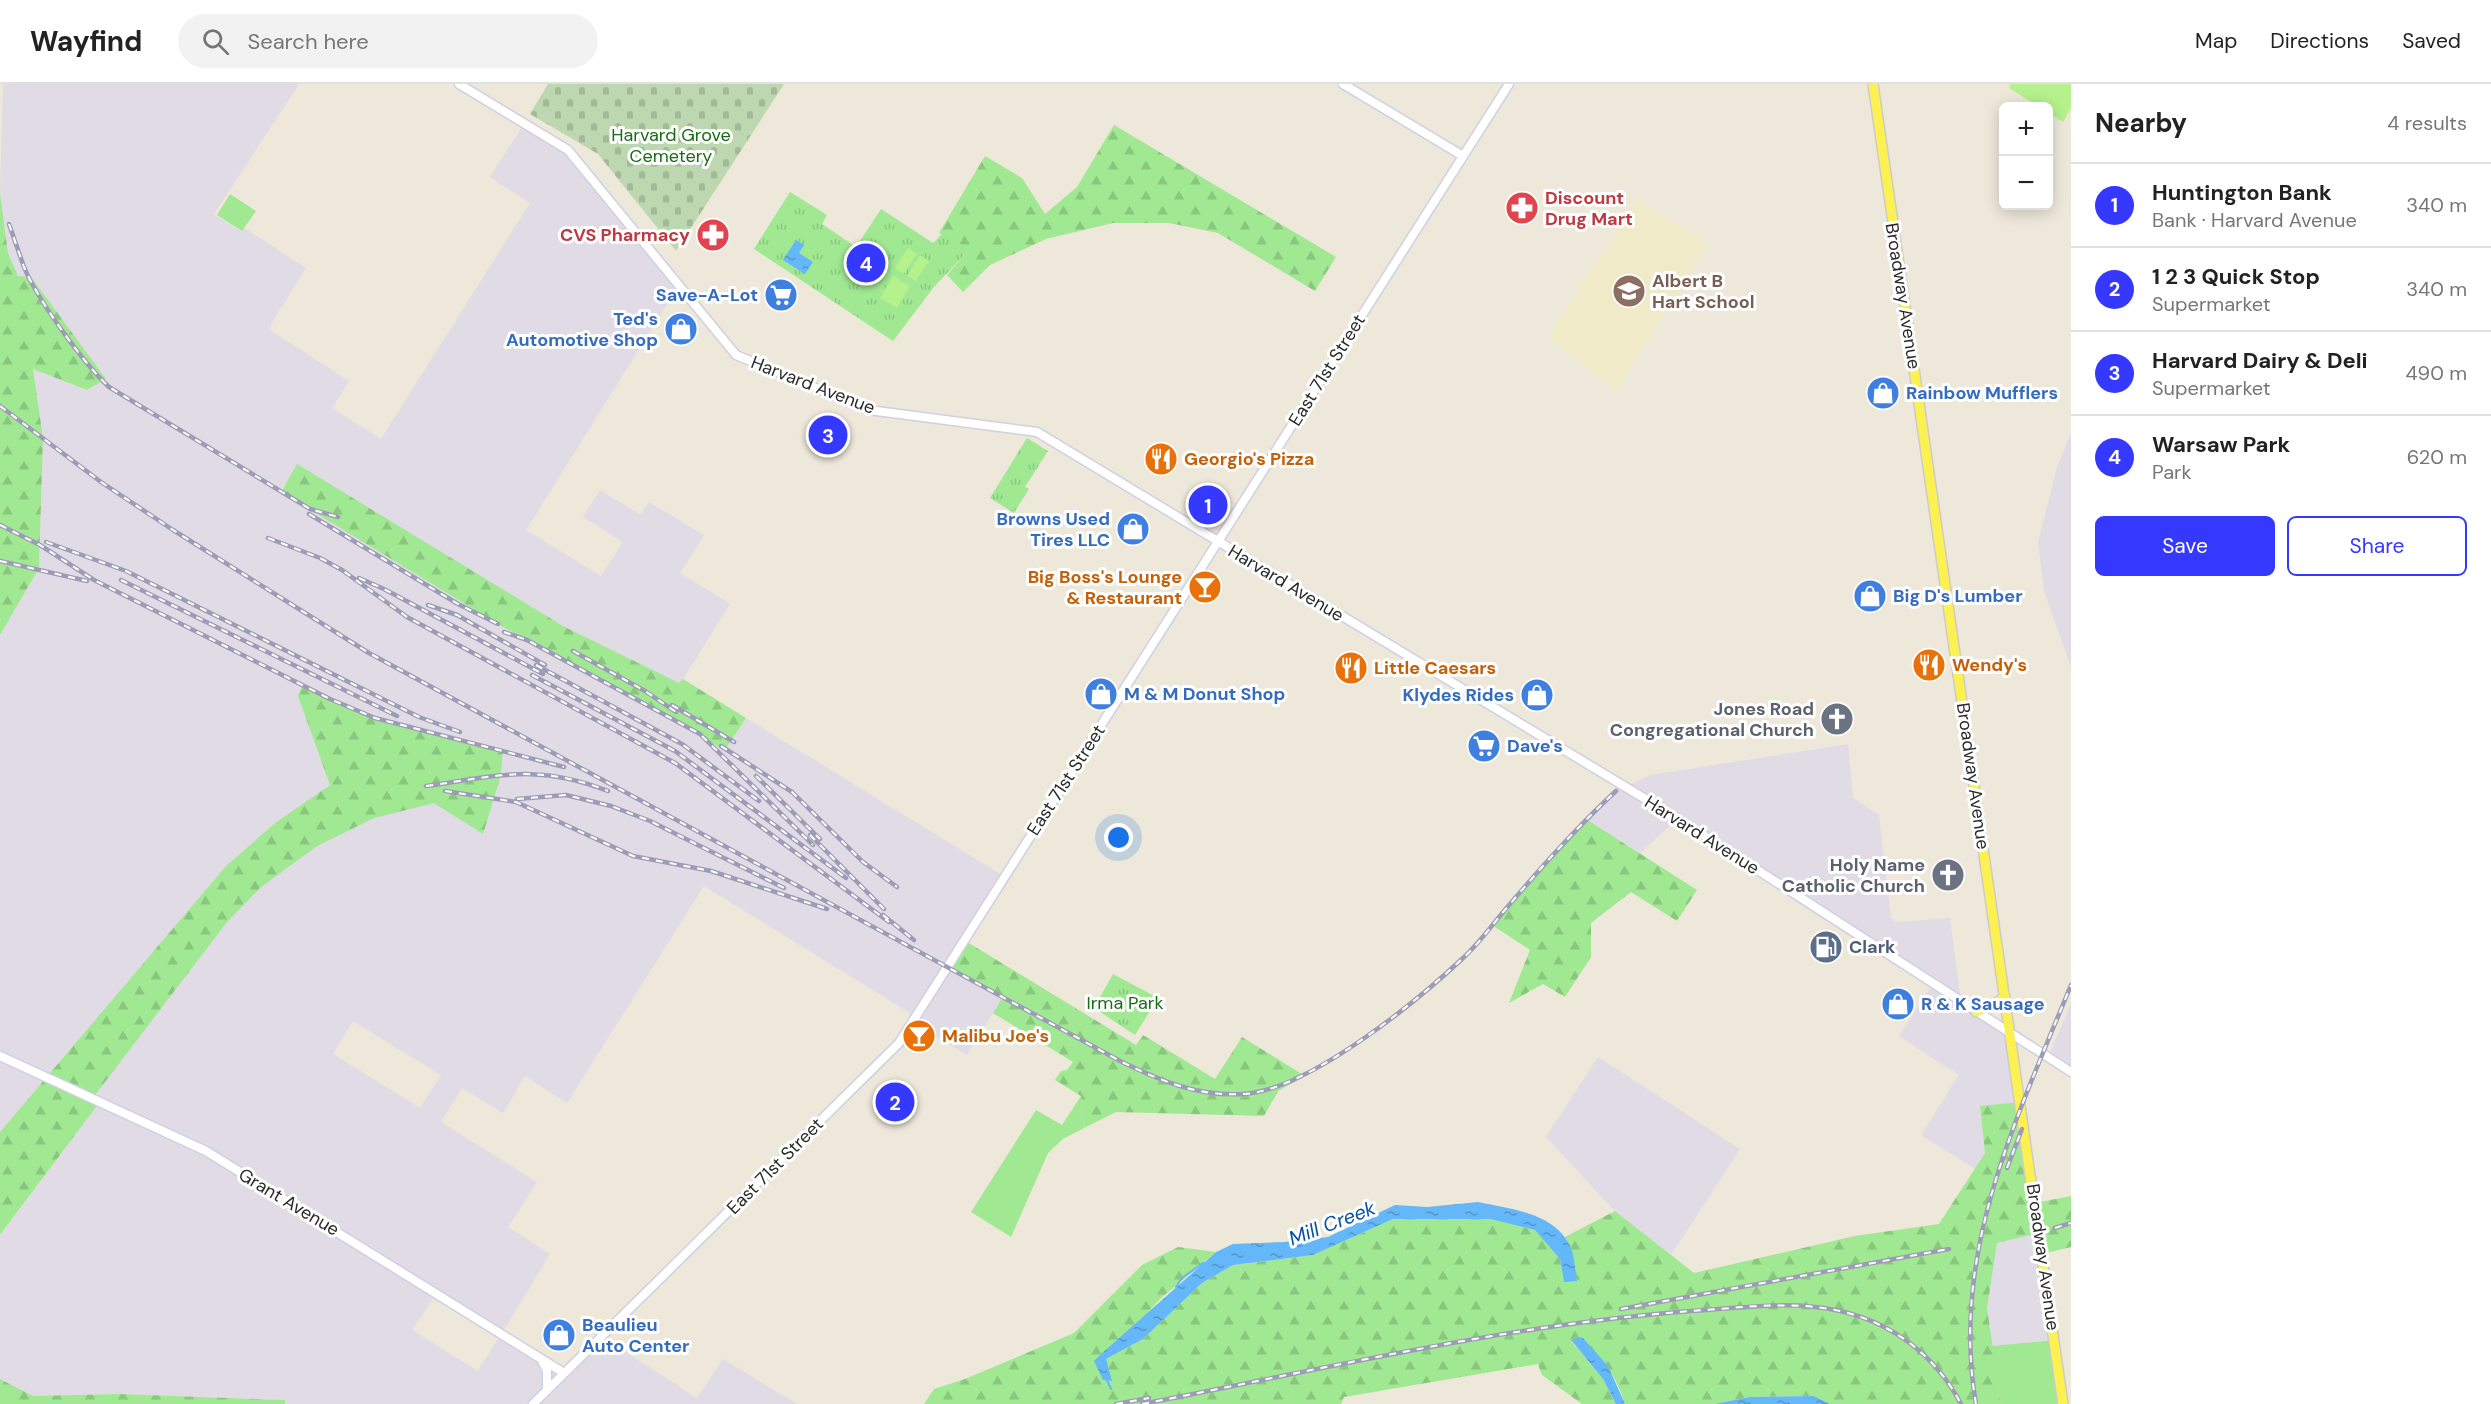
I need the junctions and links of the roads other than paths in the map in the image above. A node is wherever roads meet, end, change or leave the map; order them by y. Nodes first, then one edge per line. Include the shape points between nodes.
1 (459, 84) edge
2 (1343, 84) edge
3 (1509, 84) edge
4 (1873, 84) edge
5 (1463, 156) junction
6 (1218, 542) junction
7 (2005, 996) junction
8 (1976, 1012) junction
9 (2010, 1034) junction
10 (0, 1056) edge
11 (2071, 1072) edge
12 (541, 1358) junction
13 (564, 1373) junction
14 (547, 1390) junction
15 (2062, 1402) edge
16 (533, 1404) edge

1 - 6 main road, Harvard Avenue via 568,150 736,355 869,410 1037,432
2 - 5 main road
3 - 5 main road, East 71st Street
4 - 7 main road, Broadway Avenue
5 - 6 main road, East 71st Street
6 - 8 main road, Harvard Avenue via 1659,807
6 - 13 main road, East 71st Street via 898,1043
7 - 8 main road
7 - 9 main road, Broadway Avenue
8 - 9 main road, Harvard Avenue
9 - 11 main road, Harvard Avenue
9 - 15 main road, Broadway Avenue
10 - 12 main road, Grant Avenue via 206,1151
12 - 13 main road, Grant Avenue
12 - 14 main road via 547,1371
13 - 14 main road, East 71st Street
14 - 16 main road, East 71st Street

